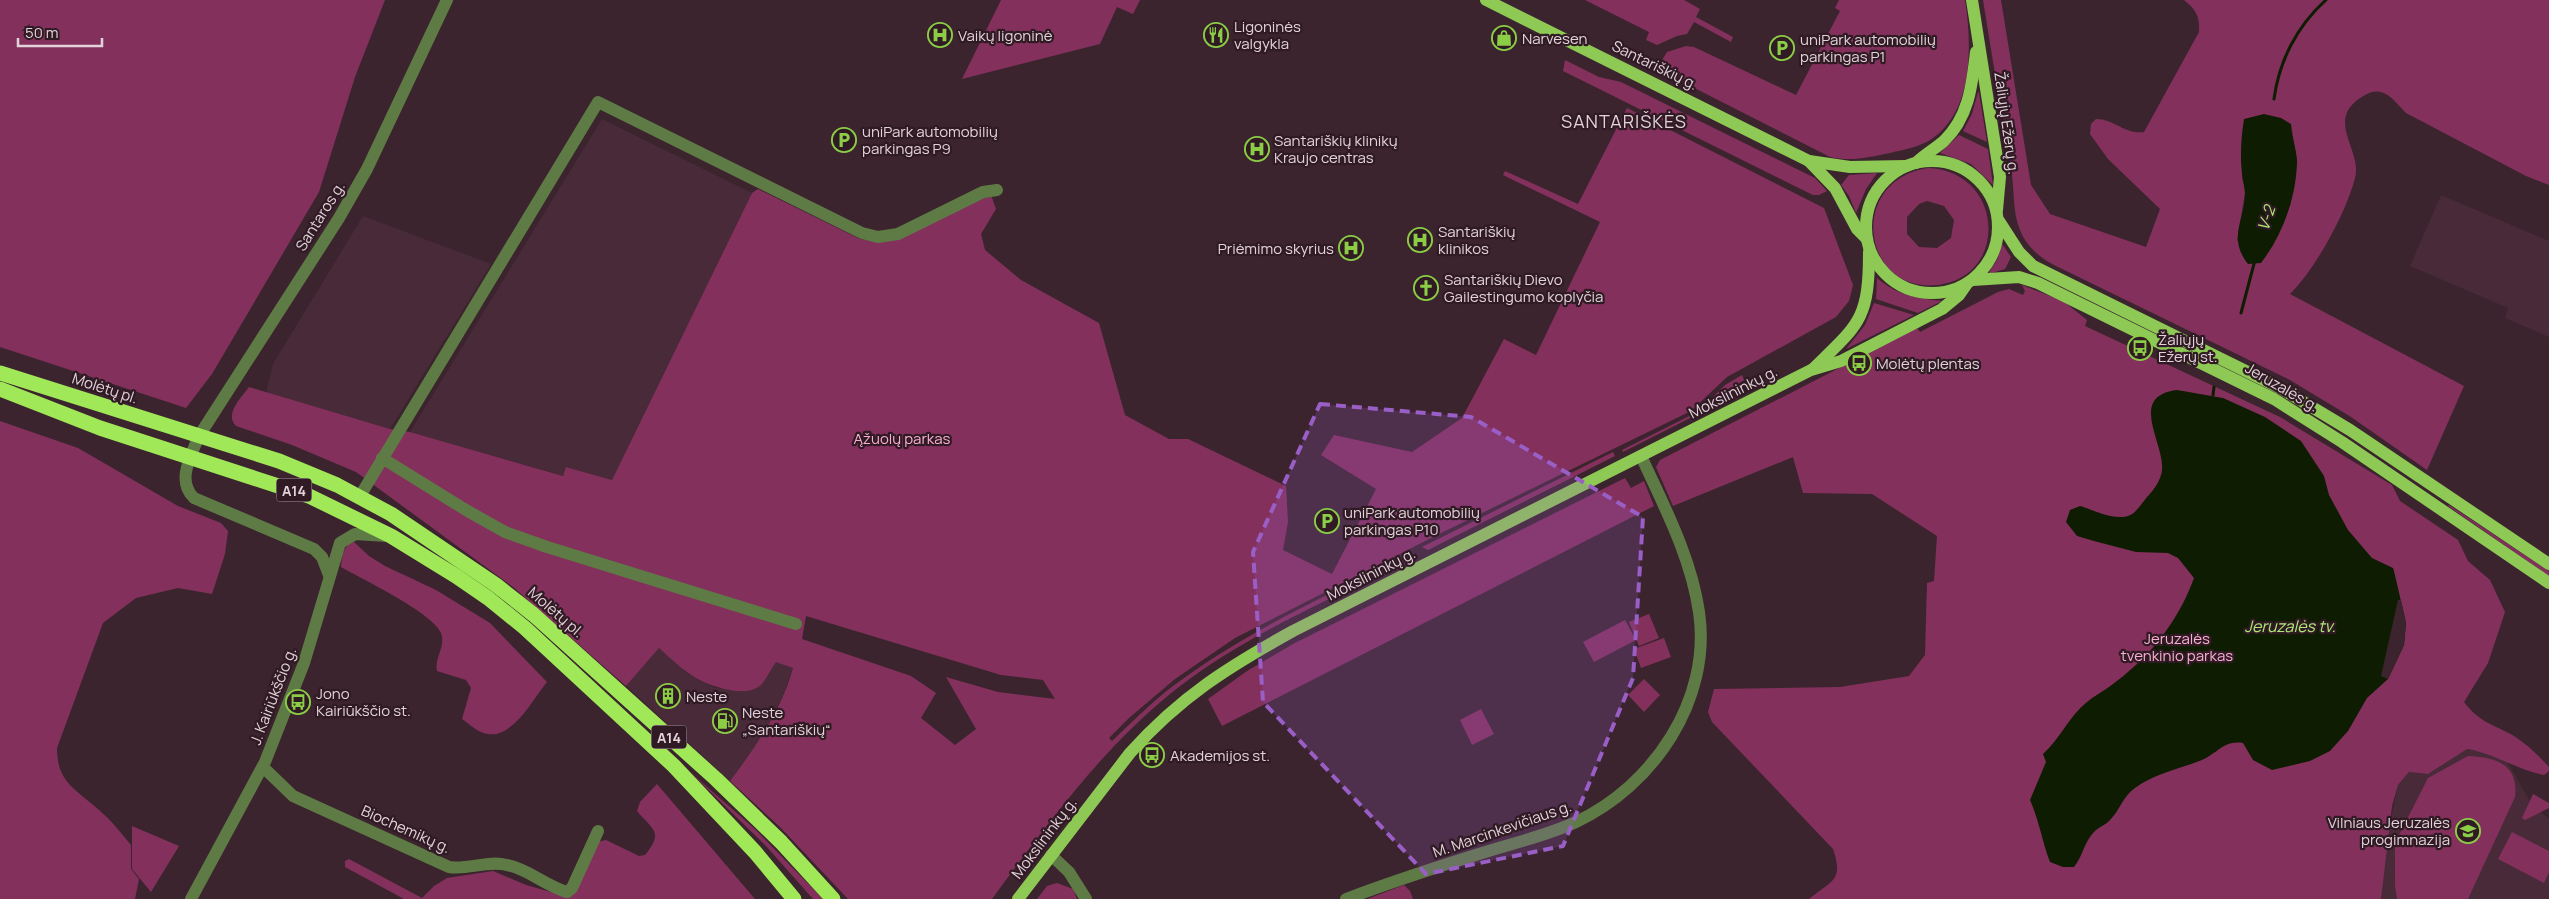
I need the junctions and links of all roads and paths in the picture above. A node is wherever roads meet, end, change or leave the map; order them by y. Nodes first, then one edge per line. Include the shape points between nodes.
1 (447, 0) edge
2 (1486, 0) edge
3 (1972, 0) edge
4 (1977, 39) junction
5 (1809, 161) junction
6 (1911, 164) junction
7 (996, 190) dead end
8 (1998, 217) junction
9 (1868, 243) junction
10 (1969, 283) junction
11 (1812, 370) junction
12 (0, 373) edge
13 (0, 389) edge
14 (199, 436) junction
15 (1641, 456) junction
16 (191, 457) junction
17 (382, 458) junction
18 (360, 496) junction
19 (391, 536) junction
20 (2549, 564) edge
21 (329, 575) junction
22 (2549, 584) edge
23 (796, 624) dead end
24 (263, 767) junction
25 (598, 831) dead end
26 (1051, 855) junction
27 (191, 899) edge
28 (794, 899) edge
29 (833, 899) edge
30 (1018, 899) edge
31 (1086, 899) edge
32 (1346, 899) edge

1 - 14 street, Santaros g. via 358,184
2 - 5 main road, Santariškių g.
3 - 4 main road, Žaliųjų Ežerų g.
4 - 6 main road, Žaliųjų Ežerų g. via 1970,95 1962,118 1942,142
4 - 8 main road, Žaliųjų Ežerų g. via 2000,177
5 - 6 main road, Santariškių g. via 1850,167
5 - 9 main road, Santariškių g. via 1835,188
6 - 8 main road via 1946,162 1973,175 1992,198
6 - 9 main road via 1893,174 1874,196 1867,217
7 - 17 street via 983,192 898,234 878,236 862,233 598,102
8 - 10 main road via 1999,235 1990,260
8 - 20 main road, Jeruzalės g. via 2019,252 2033,266 2280,388 2350,430
9 - 10 main road via 1884,274 1909,290 1938,294
9 - 11 main road, Mokslininkų g. via 1869,283 1862,313 1848,334
10 - 11 main road, Mokslininkų g. via 1942,308 1841,361
10 - 22 main road, Jeruzalės g. via 2019,277 2038,283 2274,399
11 - 15 main road, Mokslininkų g.
12 - 14 highway, Molėtų pl. / A14
13 - 16 highway, A14 via 100,428
14 - 16 street
14 - 18 highway, Molėtų pl. / A14 via 278,461
15 - 26 main road, Mokslininkų g. via 1293,631 1200,686 1164,716 1130,753
15 - 32 street, M. Marcinkevičiaus g. via 1690,570 1699,613 1696,672 1691,694 1672,738 1627,790 1575,823
16 - 19 highway, A14 via 309,496
16 - 21 street via 184,481 194,498 314,549 322,557
17 - 18 street
17 - 23 street via 505,532
18 - 29 highway, Molėtų pl. / A14 via 464,563 534,615 716,779 781,842
19 - 21 street, J. Kairiūkščio g. via 355,534 347,538 340,543
19 - 28 highway, A14 via 456,576 525,628 674,766 755,852
21 - 24 street, J. Kairiūkščio g. via 304,663
24 - 25 street, Biochemikų g. via 293,796 449,867 509,865 567,892 572,888
24 - 27 street, J. Kairiūkščio g.
26 - 30 main road, Mokslininkų g.
26 - 31 street via 1069,872

